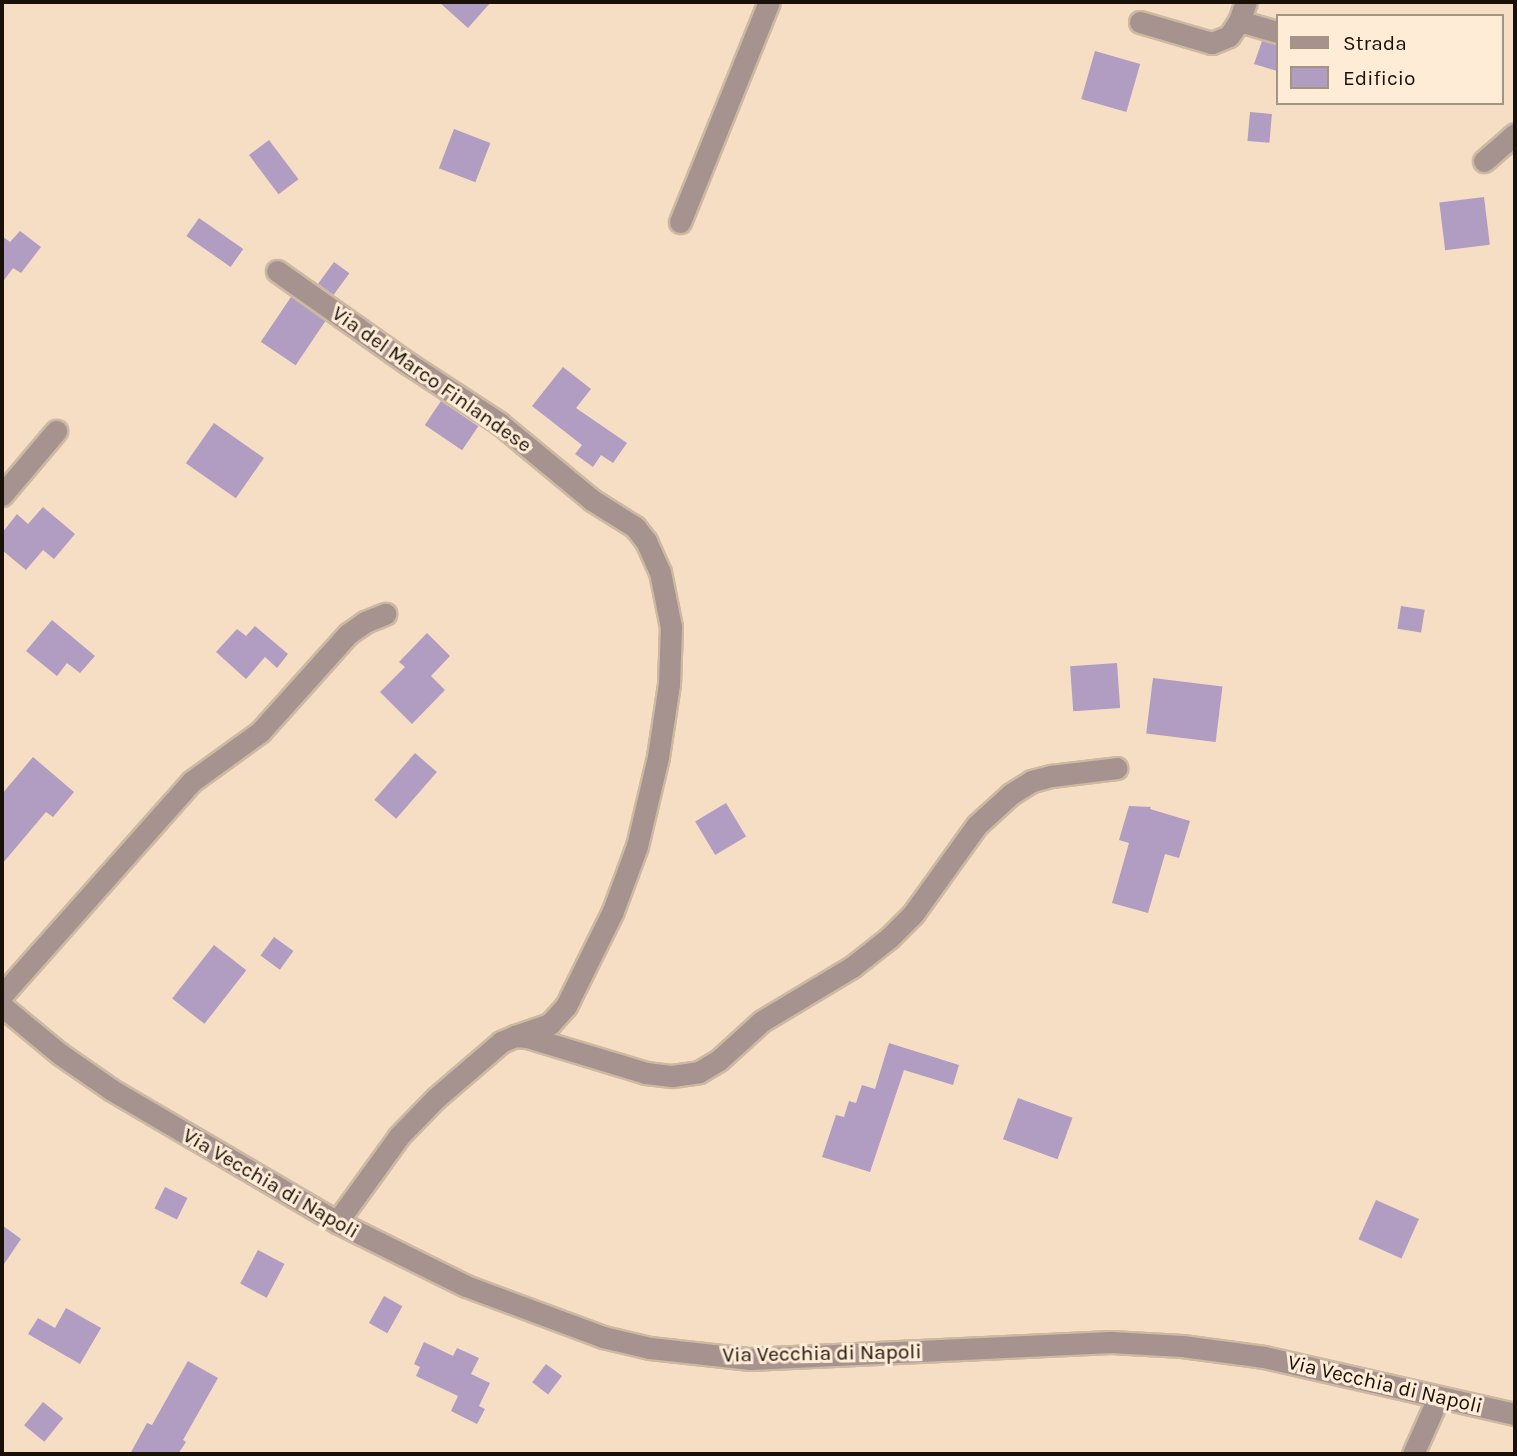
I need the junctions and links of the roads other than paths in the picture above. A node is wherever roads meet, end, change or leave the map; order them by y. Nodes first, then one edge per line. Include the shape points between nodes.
1 (769, 2) edge
2 (1242, 12) edge
3 (1140, 22) dead end
4 (1276, 31) edge
5 (1515, 134) edge
6 (1483, 161) dead end
7 (680, 222) dead end
8 (277, 271) dead end
9 (56, 431) dead end
10 (2, 495) edge
11 (385, 614) dead end
12 (1117, 768) dead end
13 (2, 995) edge
14 (2, 1006) edge
15 (515, 1036) junction
16 (337, 1222) junction
17 (1438, 1398) junction
18 (1515, 1414) edge
19 (1413, 1454) edge

1 - 7 street
2 - 3 street via 1228,36 1216,43
2 - 4 street
5 - 6 street
8 - 15 street, Via del Marco Finlandese via 511,432 592,500 635,527 657,564 669,609 671,654 660,749 638,846 617,902 566,1006 550,1024
9 - 10 street
11 - 13 street via 348,634 260,732 191,781
12 - 15 street via 1051,776 1011,794 976,825 913,914 890,938 843,973 762,1021 716,1063 699,1072 646,1073 540,1039
14 - 16 street, Via Vecchia di Napoli via 111,1090
15 - 16 street, Via del Marco Finlandese via 494,1046 408,1126
16 - 17 street, Via Vecchia di Napoli via 479,1291 603,1337 650,1348 750,1359 1081,1343 1172,1345 1264,1357
17 - 18 street, Via Vecchia di Napoli
17 - 19 street

